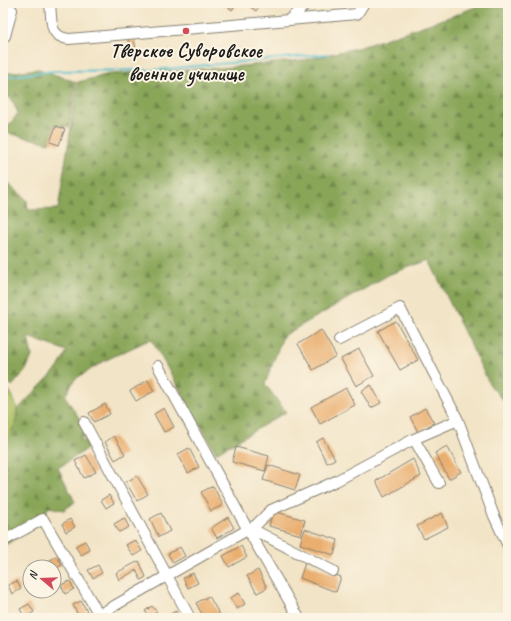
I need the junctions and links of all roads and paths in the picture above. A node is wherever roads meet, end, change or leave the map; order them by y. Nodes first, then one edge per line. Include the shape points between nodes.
1 (50, 3) edge
2 (307, 3) edge
3 (364, 3) edge
4 (3, 7) edge
5 (288, 20) junction
6 (4, 38) edge
7 (339, 340) dead end
8 (158, 366) dead end
9 (458, 420) junction
10 (84, 422) dead end
11 (414, 439) junction
12 (439, 484) dead end
13 (249, 529) junction
14 (3, 541) edge
15 (508, 546) edge
16 (333, 571) dead end
17 (168, 576) junction
18 (98, 617) edge
19 (190, 618) edge
20 (299, 618) edge

1 - 5 street via 53,30 56,35 69,39
2 - 5 street
3 - 5 street via 357,14
4 - 6 street via 12,10
7 - 9 street via 400,308
8 - 13 street
9 - 11 street
9 - 15 street
10 - 17 street
11 - 12 street
11 - 13 street via 336,481 271,510
13 - 16 street
13 - 17 street
13 - 20 street
14 - 18 street via 43,519
17 - 18 street
17 - 19 street

